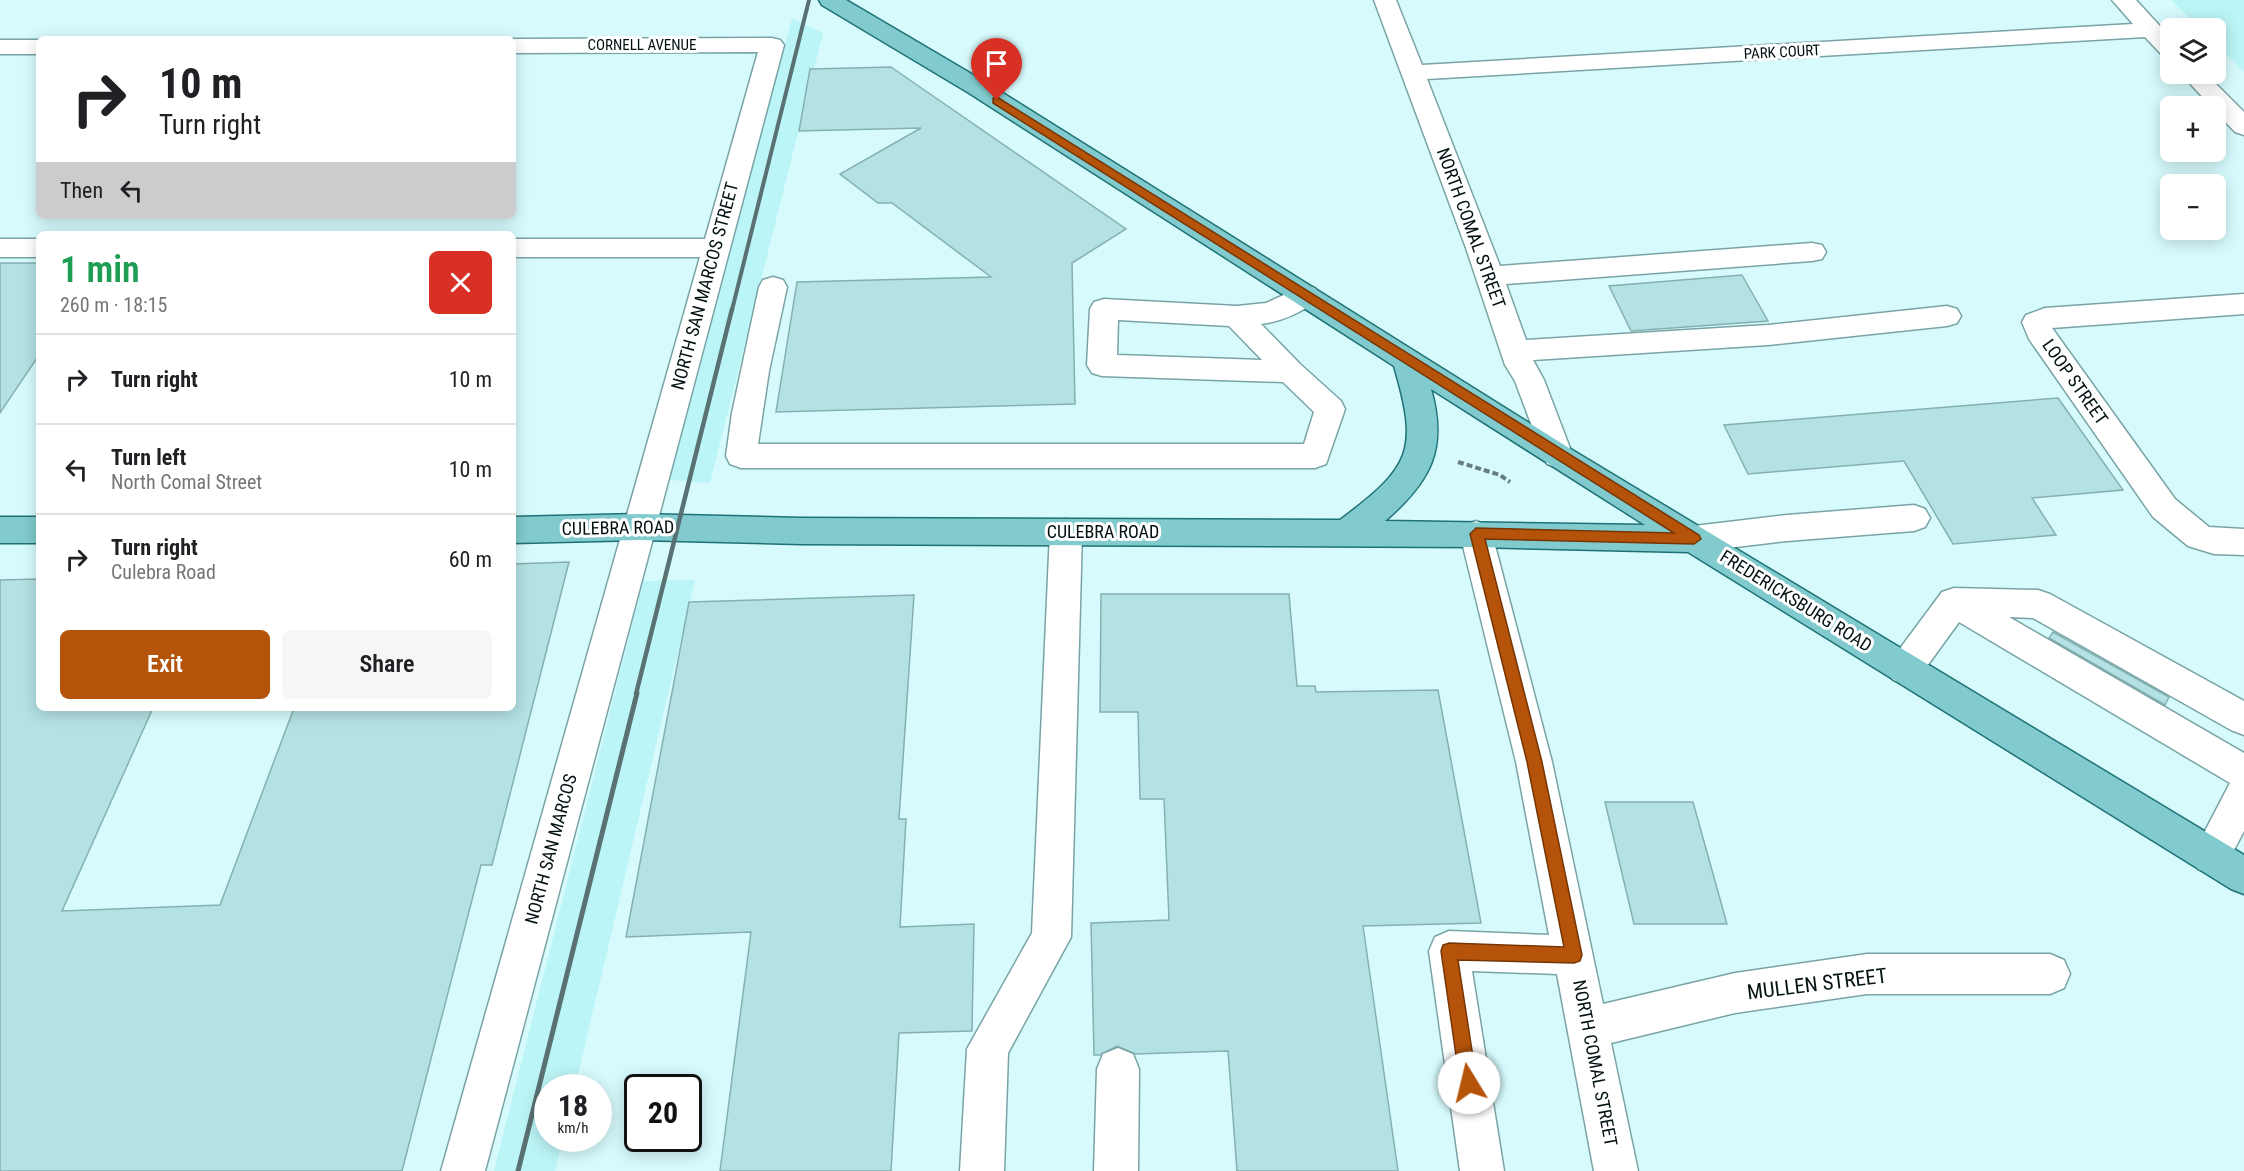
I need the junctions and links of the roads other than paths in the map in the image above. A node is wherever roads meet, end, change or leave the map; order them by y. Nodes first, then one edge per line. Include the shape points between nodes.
1 (830, 0) edge
2 (1385, 0) edge
3 (2123, 0) edge
4 (2151, 30) junction
5 (2160, 39) edge
6 (772, 45) joint
7 (516, 46) edge
8 (0, 47) edge
9 (36, 47) edge
10 (1413, 73) junction
11 (2203, 84) edge
12 (2244, 127) edge
13 (0, 248) edge
14 (36, 248) edge
15 (516, 248) edge
16 (716, 248) junction
17 (1812, 252) dead end
18 (1490, 276) junction
19 (773, 287) dead end
20 (1305, 295) junction
21 (2244, 304) edge
22 (1237, 316) junction
23 (1947, 316) dead end
24 (1515, 351) junction
25 (1407, 360) junction
26 (1290, 372) junction
27 (1558, 456) junction
28 (1914, 519) dead end
29 (639, 527) junction
30 (0, 530) edge
31 (36, 530) edge
32 (516, 530) edge
33 (1066, 532) junction
34 (1347, 533) junction
35 (1476, 534) junction
36 (1694, 539) junction
37 (2244, 542) edge
38 (1954, 602) junction
39 (1905, 669) junction
40 (2244, 719) edge
41 (2244, 772) edge
42 (2244, 794) edge
43 (2211, 856) junction
44 (2244, 876) edge
45 (1574, 955) junction
46 (2050, 974) dead end
47 (1588, 1028) junction
48 (1118, 1069) dead end
49 (463, 1171) edge
50 (982, 1171) edge
51 (1116, 1171) edge
52 (1482, 1171) edge
53 (1616, 1171) edge

1 - 20 main road, FREDERICKSBURG ROAD via 978,88
2 - 10 street, NORTH COMAL STREET
3 - 4 street
4 - 5 street
4 - 10 street, PARK COURT
6 - 7 street, CORNELL AVENUE
6 - 16 street, NORTH SAN MARCOS STREET
8 - 9 street
10 - 18 street, NORTH COMAL STREET
11 - 12 street
13 - 14 street
15 - 16 street
16 - 29 street, NORTH SAN MARCOS STREET
17 - 18 street
18 - 24 street, NORTH COMAL STREET
19 - 26 street via 760,336 741,456 1315,456 1330,409
20 - 22 street via 1271,314
20 - 25 main road, FREDERICKSBURG ROAD
21 - 37 street, LOOP STREET via 2045,318 2036,322 2039,332 2164,507 2199,537
22 - 26 street
22 - 26 street via 1104,309 1102,365
23 - 24 street via 1768,335
24 - 27 street, NORTH COMAL STREET
25 - 27 main road, FREDERICKSBURG ROAD
25 - 34 main road via 1424,430 1422,451 1405,480 1382,507
27 - 36 main road, FREDERICKSBURG ROAD
28 - 36 street
29 - 32 main road, CULEBRA ROAD
29 - 33 main road, CULEBRA ROAD
29 - 49 street, NORTH SAN MARCOS
30 - 31 main road
33 - 34 main road, CULEBRA ROAD
33 - 50 street via 1051,937 988,1049
34 - 35 main road, CULEBRA ROAD
35 - 36 main road, CULEBRA ROAD
35 - 45 street, NORTH COMAL STREET via 1534,762
36 - 39 main road, FREDERICKSBURG ROAD
38 - 39 street
38 - 40 street via 2038,604
38 - 41 street
39 - 43 main road, FREDERICKSBURG ROAD
42 - 43 street
43 - 44 main road, FREDERICKSBURG ROAD
45 - 47 street, NORTH COMAL STREET
45 - 52 street via 1449,951
46 - 47 street, MULLEN STREET via 1867,974 1735,993
47 - 53 street, NORTH COMAL STREET
48 - 51 street

